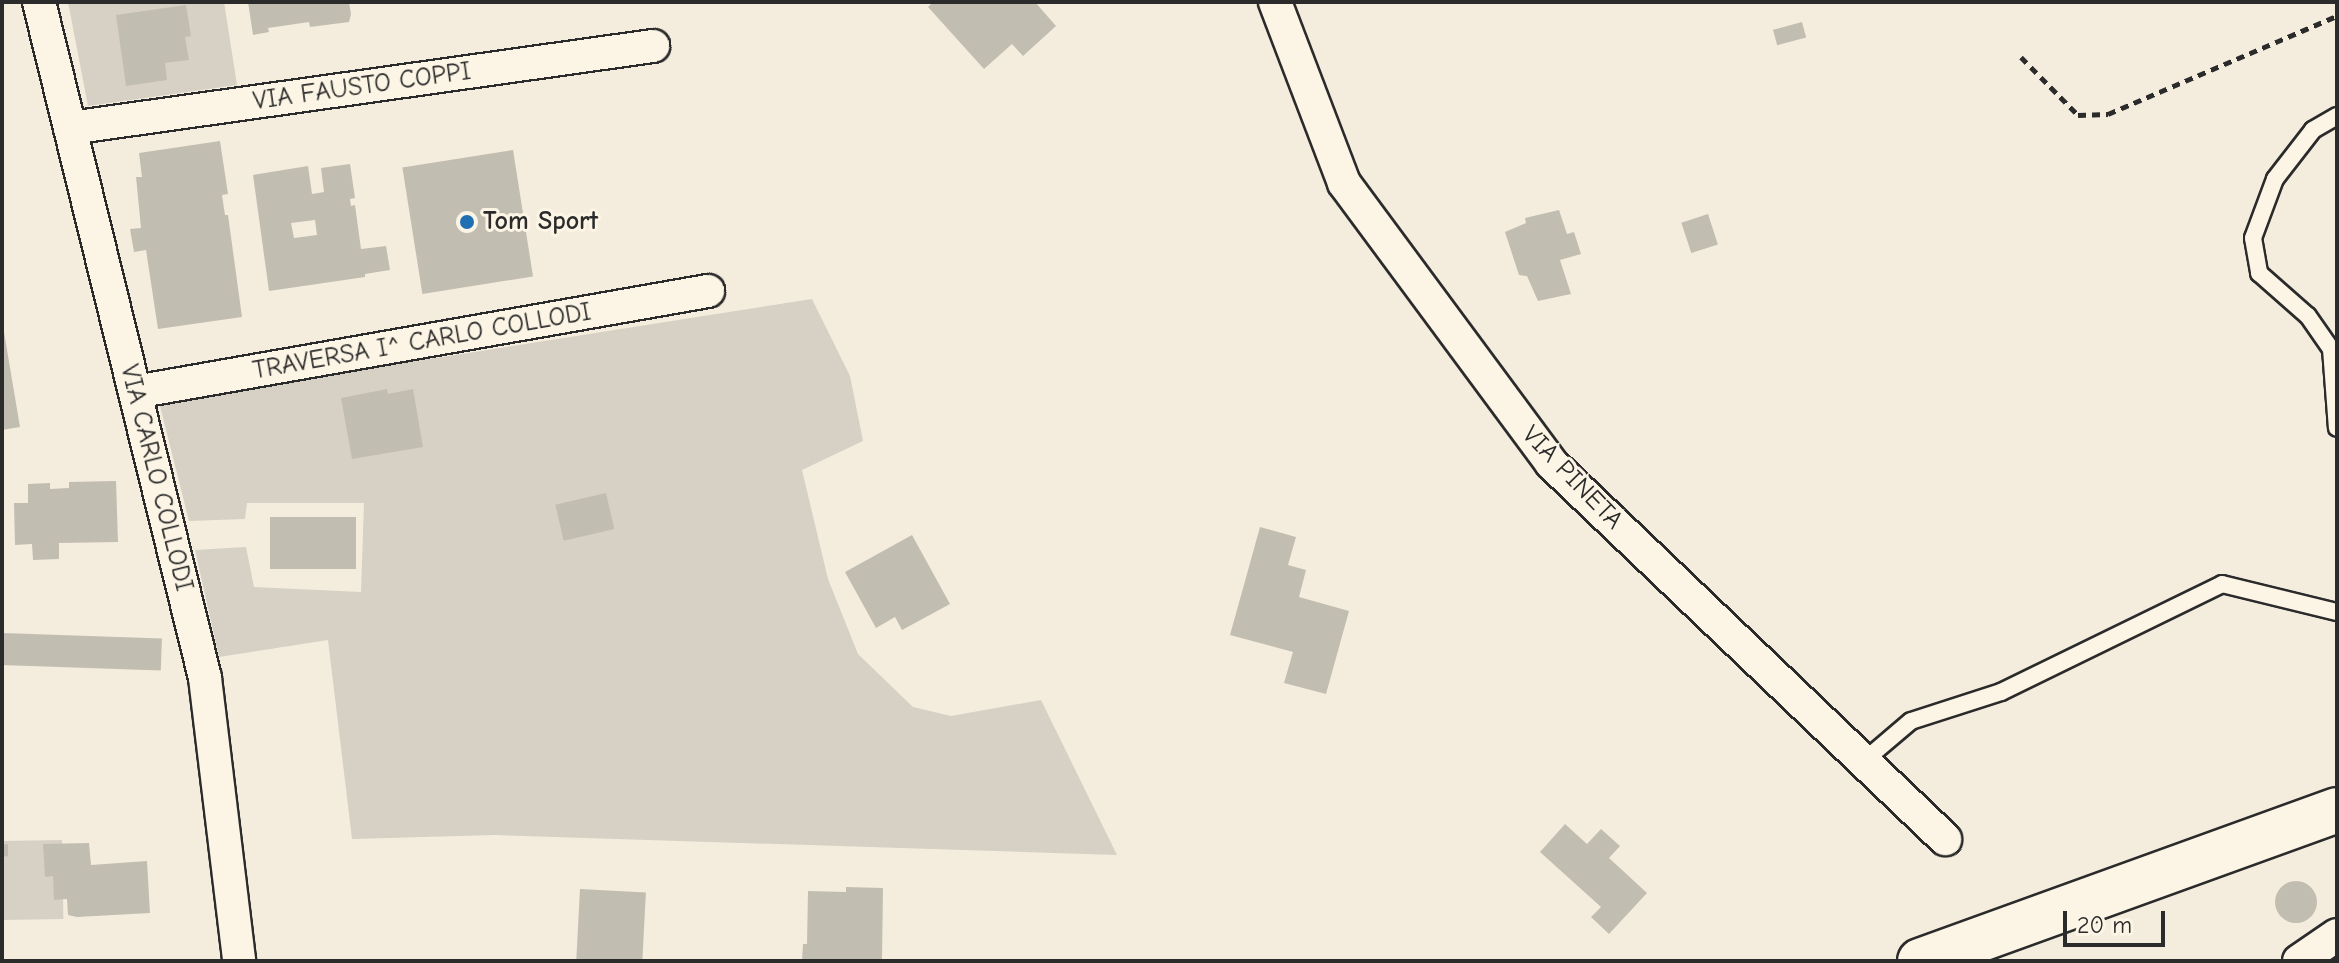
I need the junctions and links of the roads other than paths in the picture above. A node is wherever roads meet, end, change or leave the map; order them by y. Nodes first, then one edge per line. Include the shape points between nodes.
1 (39, 2) edge
2 (1275, 2) edge
3 (653, 46) dead end
4 (2337, 116) edge
5 (70, 128) junction
6 (708, 291) dead end
7 (135, 392) junction
8 (2337, 428) edge
9 (2337, 612) edge
10 (1865, 760) junction
11 (2337, 810) edge
12 (1945, 839) dead end
13 (2337, 935) edge
14 (239, 961) edge
15 (1920, 961) edge
16 (2299, 961) edge

1 - 5 street, VIA CARLO COLLODI
2 - 10 street, VIA PINETA via 1344,183 1522,427 1551,463
3 - 5 street, VIA FAUSTO COPPI
4 - 8 lane via 2313,130 2275,179 2253,238 2259,273 2308,316 2331,349
5 - 7 street, VIA CARLO COLLODI
6 - 7 street, TRAVERSA I^ CARLO COLLODI
7 - 14 street, VIA CARLO COLLODI via 205,678
9 - 10 lane via 2222,584 2001,692 1911,721
10 - 12 street, VIA PINETA
11 - 15 main road
13 - 16 street

